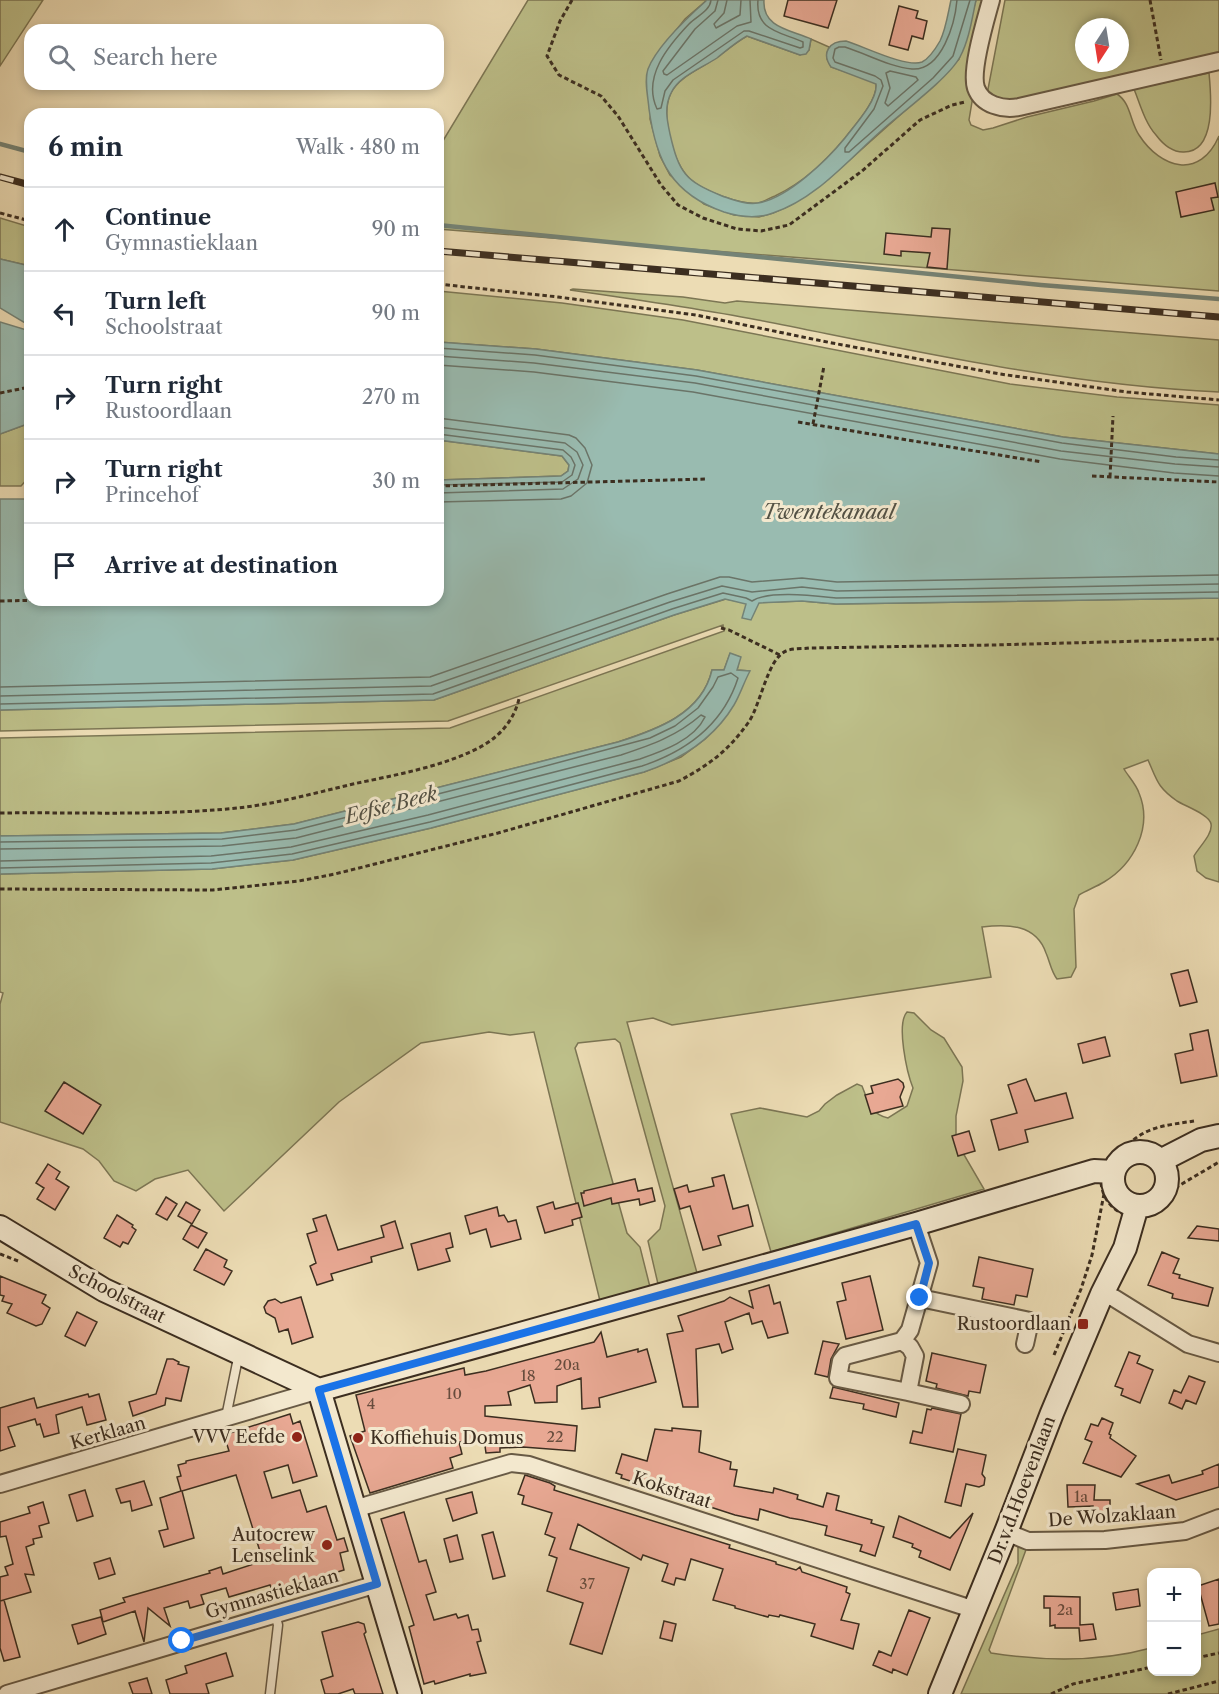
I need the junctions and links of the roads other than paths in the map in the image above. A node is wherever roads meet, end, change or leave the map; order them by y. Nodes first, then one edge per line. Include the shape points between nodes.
1 (991, 0) edge
2 (1219, 62) edge
3 (1219, 1136) edge
4 (1219, 1147) edge
5 (1168, 1170) junction
6 (1108, 1171) junction
7 (1129, 1209) junction
8 (916, 1224) junction
9 (0, 1227) edge
10 (1103, 1290) junction
11 (920, 1298) junction
12 (902, 1341) junction
13 (1025, 1344) dead end
14 (239, 1353) junction
15 (1219, 1353) edge
16 (319, 1390) junction
17 (908, 1392) junction
18 (961, 1404) dead end
19 (226, 1419) junction
20 (0, 1484) edge
21 (354, 1509) junction
22 (1219, 1518) edge
23 (1006, 1532) junction
24 (377, 1584) junction
25 (975, 1610) junction
26 (275, 1613) junction
27 (7, 1694) edge
28 (270, 1694) edge
29 (410, 1694) edge
30 (940, 1694) edge

1 - 2 street via 975,87 994,106 1010,109
3 - 5 street via 1201,1140
4 - 5 street
5 - 6 street via 1149,1154 1135,1152
5 - 7 street via 1160,1197
6 - 7 street
6 - 8 street via 1094,1171
7 - 10 street, Dr.v.d.Hoevenlaan via 1125,1248
8 - 11 street via 929,1263
8 - 16 street
9 - 14 street, Schoolstraat via 104,1290
10 - 15 street via 1188,1344
10 - 23 street, Dr.v.d.Hoevenlaan
11 - 12 street via 910,1330
11 - 13 street via 1030,1321
12 - 17 street via 915,1356
12 - 17 street via 845,1356 838,1378
14 - 16 street, Schoolstraat
14 - 19 lane
16 - 19 street
16 - 21 street
17 - 18 street
19 - 20 street, Kerklaan
21 - 24 street
21 - 25 street, Kokstraat via 511,1463 529,1465
22 - 23 street, De Wolzaklaan via 1185,1531 1105,1540 1028,1540
23 - 25 street, Dr.v.d.Hoevenlaan
24 - 26 street, Gymnastieklaan
24 - 29 street
25 - 30 street, Dr.v.d.Hoevenlaan
26 - 27 street, Gymnastieklaan
26 - 28 lane via 278,1625

